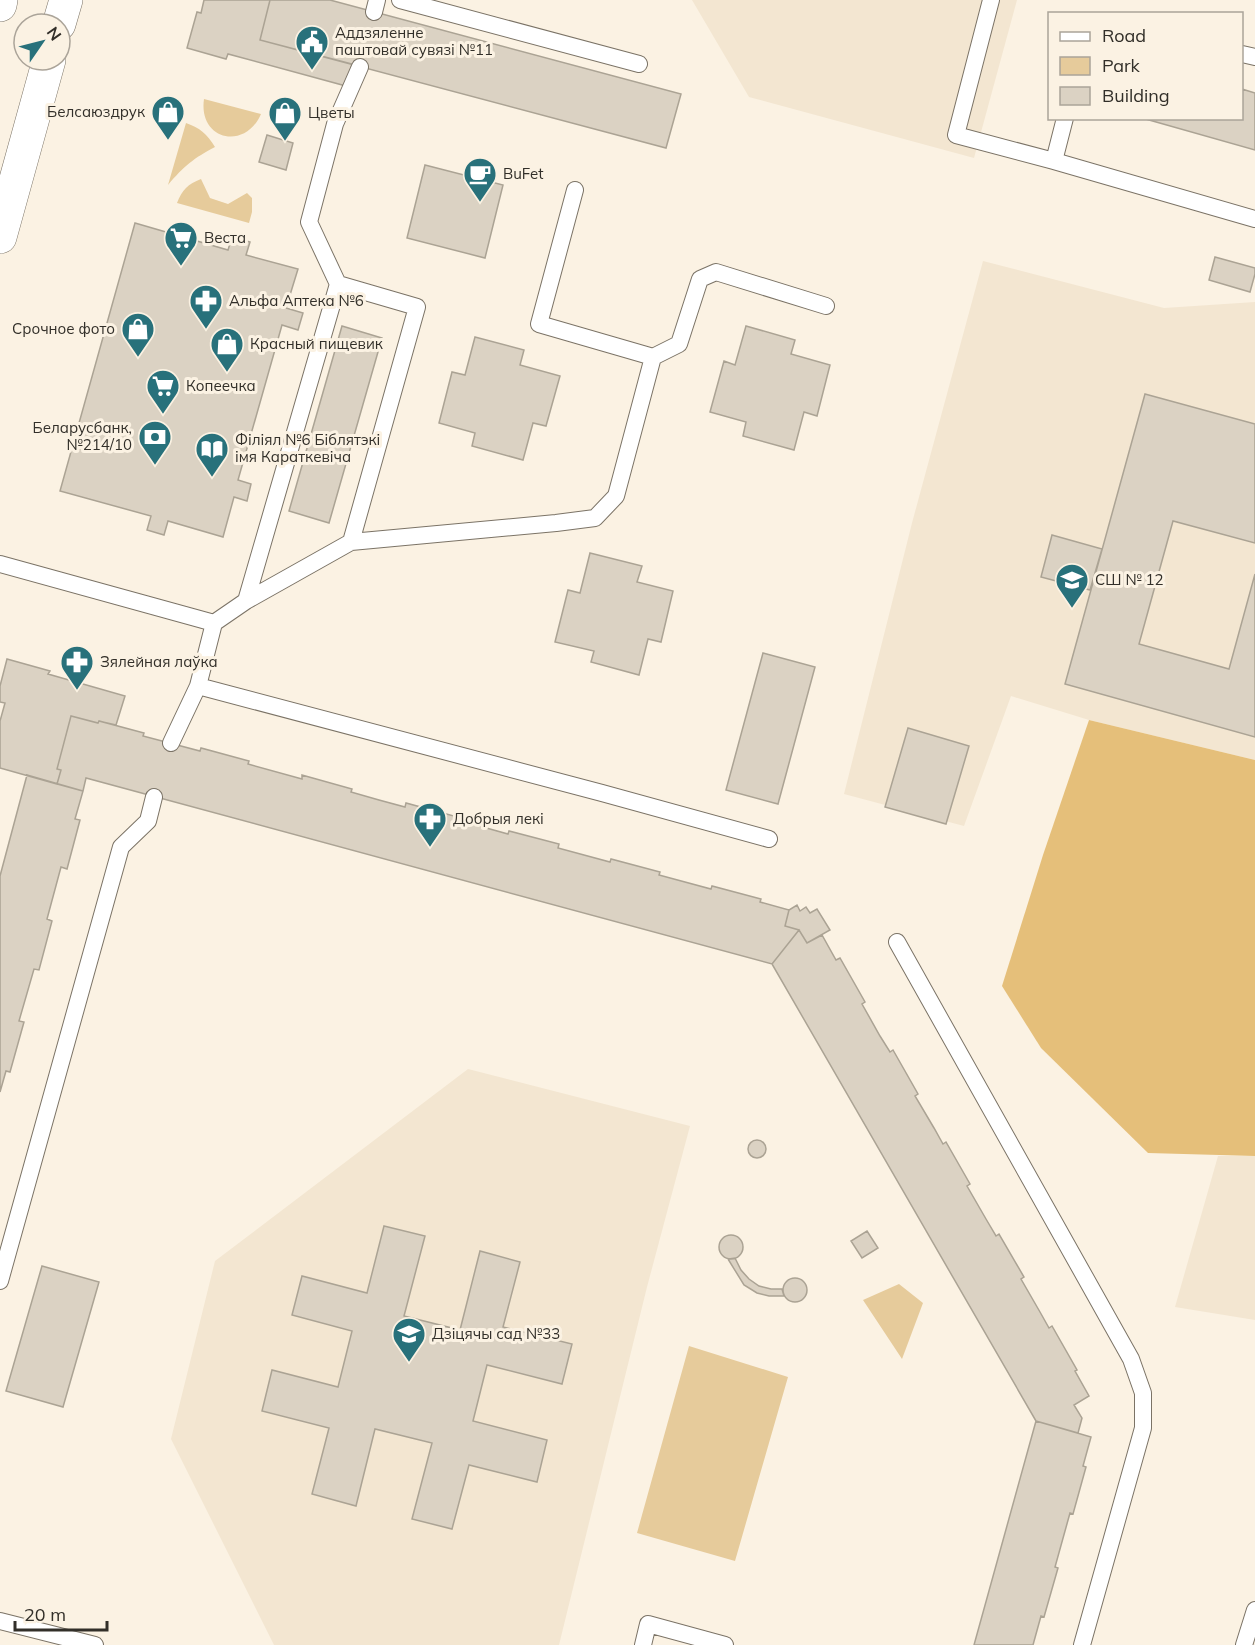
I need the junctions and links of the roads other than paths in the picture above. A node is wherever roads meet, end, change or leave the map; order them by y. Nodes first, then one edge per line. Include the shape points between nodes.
1 (1, 0) edge
2 (400, 0) edge
3 (991, 0) edge
4 (0, 5) edge
5 (639, 64) dead end
6 (360, 66) dead end
7 (46, 72) edge
8 (1064, 120) edge
9 (1054, 161) junction
10 (575, 190) dead end
11 (1255, 219) edge
12 (0, 237) edge
13 (338, 284) junction
14 (825, 306) dead end
15 (653, 357) junction
16 (351, 542) junction
17 (0, 564) edge
18 (246, 601) junction
19 (214, 623) junction
20 (198, 686) junction
21 (171, 743) dead end
22 (154, 797) dead end
23 (769, 839) dead end
24 (897, 942) dead end
25 (0, 1281) edge
26 (1255, 1610) edge
27 (0, 1621) edge
28 (95, 1645) edge
29 (643, 1645) edge
30 (725, 1645) edge
31 (1082, 1645) edge
32 (1244, 1645) edge

1 - 4 main road
2 - 5 lane
3 - 9 lane via 956,135
6 - 13 lane via 335,124 309,222
7 - 12 main road
8 - 9 lane
9 - 11 lane
10 - 15 lane via 539,324
13 - 16 lane via 417,307
13 - 18 lane
14 - 15 lane via 716,272 700,279 679,344
15 - 16 lane via 616,496 595,518
16 - 18 lane
17 - 19 lane
18 - 19 lane
19 - 20 lane
20 - 21 lane
20 - 23 lane
22 - 25 lane via 148,821 121,847
24 - 31 lane via 1131,1359 1143,1393 1143,1428
26 - 32 lane
27 - 28 lane
29 - 30 lane via 648,1624

